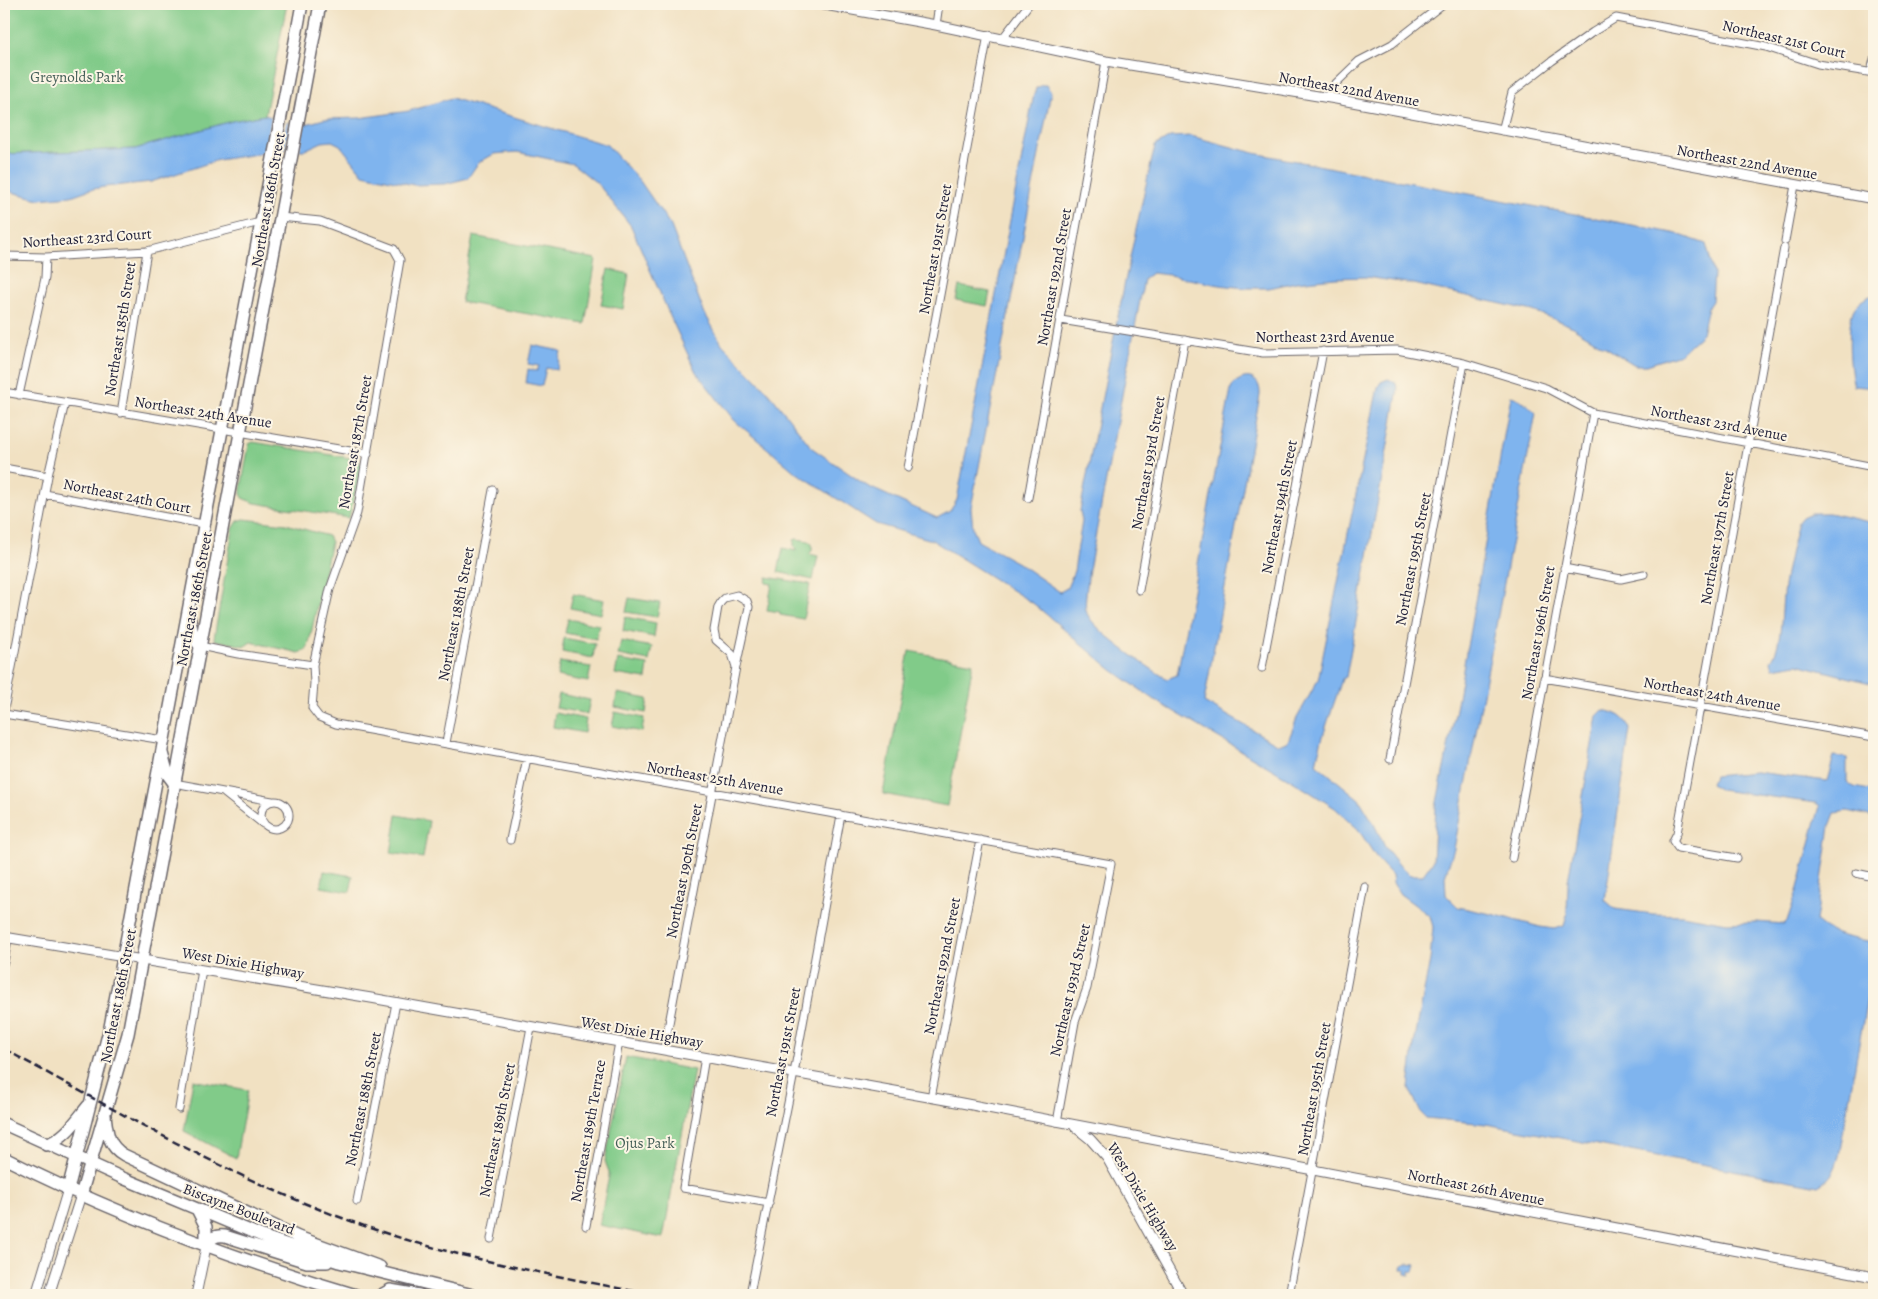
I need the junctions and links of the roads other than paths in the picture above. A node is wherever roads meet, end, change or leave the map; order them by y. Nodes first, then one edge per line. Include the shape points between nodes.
1 (302, 4) edge
2 (320, 4) edge
3 (819, 4) edge
4 (940, 4) edge
5 (1028, 4) edge
6 (1442, 4) edge
7 (936, 25) junction
8 (988, 36) junction
9 (1002, 39) junction
10 (1874, 60) edge
11 (1106, 61) junction
12 (1873, 72) edge
13 (288, 79) junction
14 (305, 82) junction
15 (1326, 98) junction
16 (1502, 131) junction
17 (1795, 186) junction
18 (1874, 199) edge
19 (280, 218) junction
20 (260, 222) junction
21 (147, 251) junction
22 (4, 256) edge
23 (46, 258) junction
24 (1061, 320) junction
25 (1185, 340) junction
26 (1323, 351) junction
27 (1464, 363) junction
28 (4, 392) edge
29 (19, 395) junction
30 (65, 403) junction
31 (121, 412) junction
32 (1592, 413) junction
33 (221, 429) junction
34 (240, 432) junction
35 (1748, 442) junction
36 (368, 454) junction
37 (1874, 467) edge
38 (4, 468) edge
39 (908, 468) dead end
40 (48, 476) junction
41 (493, 490) dead end
42 (45, 494) junction
43 (1028, 498) dead end
44 (204, 524) junction
45 (1564, 568) junction
46 (1644, 574) dead end
47 (1139, 590) dead end
48 (188, 609) junction
49 (200, 646) junction
50 (4, 650) edge
51 (14, 652) junction
52 (313, 665) junction
53 (736, 667) junction
54 (1262, 668) dead end
55 (1544, 678) junction
56 (1700, 706) junction
57 (4, 710) edge
58 (4, 714) edge
59 (316, 714) joint
60 (1874, 737) edge
61 (446, 743) junction
62 (162, 744) junction
63 (527, 758) junction
64 (1390, 759) dead end
65 (174, 783) junction
66 (712, 792) junction
67 (224, 793) junction
68 (272, 801) junction
69 (841, 815) junction
70 (264, 824) junction
71 (510, 840) dead end
72 (980, 840) junction
73 (1512, 858) dead end
74 (1737, 858) dead end
75 (1111, 864) joint
76 (1856, 873) dead end
77 (1874, 877) edge
78 (1365, 887) dead end
79 (6, 937) edge
80 (123, 956) junction
81 (142, 959) junction
82 (4, 962) edge
83 (202, 970) junction
84 (396, 1003) junction
85 (531, 1027) junction
86 (618, 1042) junction
87 (664, 1050) junction
88 (705, 1058) junction
89 (794, 1073) junction
90 (931, 1098) junction
91 (90, 1103) junction
92 (179, 1109) dead end
93 (105, 1111) junction
94 (1057, 1122) junction
95 (4, 1124) edge
96 (1072, 1125) junction
97 (46, 1145) junction
98 (4, 1158) edge
99 (77, 1158) junction
100 (89, 1164) junction
101 (1313, 1170) junction
102 (68, 1189) junction
103 (81, 1195) junction
104 (357, 1201) dead end
105 (769, 1203) junction
106 (197, 1209) junction
107 (586, 1226) dead end
108 (491, 1239) dead end
109 (206, 1247) junction
110 (339, 1262) junction
111 (1874, 1277) edge
112 (409, 1280) junction
113 (750, 1294) dead end
114 (36, 1295) edge
115 (48, 1295) edge
116 (196, 1295) edge
117 (356, 1295) edge
118 (382, 1295) edge
119 (419, 1295) edge
120 (473, 1295) edge
121 (1183, 1295) edge
122 (1289, 1295) edge

1 - 13 main road, Northeast 186th Street
2 - 14 main road, Northeast 186th Street
3 - 7 street, Northeast 22nd Avenue
4 - 7 street
5 - 9 street
6 - 15 street via 1392,44 1360,60 1334,85
7 - 8 street, Northeast 22nd Avenue
8 - 9 street, Northeast 22nd Avenue
8 - 39 street, Northeast 191st Street
9 - 11 street, Northeast 22nd Avenue
10 - 12 street
11 - 15 street, Northeast 22nd Avenue
11 - 24 street, Northeast 192nd Street
12 - 16 street, Northeast 21st Court via 1818,64 1766,47 1616,18 1512,92
13 - 14 main road
13 - 20 main road, Northeast 186th Street
14 - 19 main road, Northeast 186th Street
15 - 16 street, Northeast 22nd Avenue
16 - 17 street, Northeast 22nd Avenue
17 - 18 street, Northeast 22nd Avenue
17 - 35 street, Northeast 197th Street
19 - 34 main road, Northeast 186th Street
19 - 36 street, Northeast 187th Street via 320,221 394,249 400,260
20 - 21 street, Northeast 23rd Court
20 - 33 main road, Northeast 186th Street
21 - 23 street, Northeast 23rd Court
21 - 31 street, Northeast 185th Street
22 - 23 street, Northeast 23rd Court
23 - 29 street via 45,278
24 - 25 street, Northeast 23rd Avenue
24 - 43 street, Northeast 192nd Street
25 - 26 street, Northeast 23rd Avenue via 1263,353
25 - 47 street, Northeast 193rd Street
26 - 27 street, Northeast 23rd Avenue via 1397,350
26 - 54 street, Northeast 194th Street
27 - 32 street, Northeast 23rd Avenue via 1546,388
27 - 64 street, Northeast 195th Street
28 - 29 street, Northeast 24th Avenue
29 - 30 street, Northeast 24th Avenue
30 - 31 street, Northeast 24th Avenue
30 - 40 street
31 - 33 street, Northeast 24th Avenue
32 - 35 street, Northeast 23rd Avenue
32 - 45 street, Northeast 196th Street
33 - 34 street, Northeast 24th Avenue
33 - 44 main road, Northeast 186th Street
34 - 36 street, Northeast 24th Avenue
34 - 49 main road, Northeast 186th Street
35 - 37 street, Northeast 23rd Avenue
35 - 56 street, Northeast 197th Street
36 - 52 street, Northeast 187th Street via 357,513 330,590
38 - 40 street, Northeast 24th Court
40 - 42 street
41 - 61 street, Northeast 188th Street
42 - 44 street, Northeast 24th Court
42 - 51 street
44 - 48 main road, Northeast 186th Street
45 - 46 street via 1622,579
45 - 55 street, Northeast 196th Street
48 - 49 main road via 194,639
48 - 62 main road, Northeast 186th Street
49 - 52 street
49 - 65 main road, Northeast 186th Street
50 - 51 street
51 - 57 street
52 - 59 street, Northeast 187th Street via 312,704
53 - 53 street, Northeast 190th Street via 749,607 747,601 737,596 721,602 714,630 716,640 732,654
53 - 66 street, Northeast 190th Street
55 - 56 street, Northeast 24th Avenue
55 - 73 street, Northeast 196th Street
56 - 60 street, Northeast 24th Avenue
56 - 74 street, Northeast 197th Street via 1673,841 1678,848
58 - 62 street
59 - 61 street, Northeast 25th Avenue via 336,724
61 - 63 street, Northeast 25th Avenue
62 - 65 main road via 168,775
62 - 80 main road, Northeast 186th Street
63 - 66 street, Northeast 25th Avenue
63 - 71 street
65 - 67 street
65 - 81 main road, Northeast 186th Street
66 - 69 street, Northeast 25th Avenue
66 - 87 street, Northeast 190th Street
67 - 68 street
67 - 70 street
68 - 70 street via 261,810
68 - 70 street via 281,802 288,808 288,821 276,829
69 - 72 street, Northeast 25th Avenue
69 - 89 street, Northeast 191st Street
72 - 75 street, Northeast 25th Avenue
72 - 90 street, Northeast 192nd Street
75 - 94 street, Northeast 193rd Street via 1087,988 1075,1022
76 - 77 street
78 - 101 street, Northeast 195th Street
79 - 80 street, West Dixie Highway
79 - 82 street
80 - 81 street, West Dixie Highway
80 - 91 main road, Northeast 186th Street
81 - 83 street, West Dixie Highway
81 - 93 main road, Northeast 186th Street via 126,1041
83 - 84 street, West Dixie Highway
83 - 92 street
84 - 85 street, West Dixie Highway
84 - 104 street, Northeast 188th Street
85 - 86 street, West Dixie Highway
85 - 108 street, Northeast 189th Street
86 - 87 street, West Dixie Highway
86 - 107 street, Northeast 189th Terrace
87 - 88 street, West Dixie Highway
88 - 89 street, West Dixie Highway
88 - 105 street via 683,1188
89 - 90 street, West Dixie Highway
89 - 105 street, Northeast 191st Street
90 - 94 street, West Dixie Highway
91 - 97 main road via 66,1134
91 - 99 main road, Northeast 186th Street
93 - 100 main road, Northeast 186th Street
93 - 112 main road via 109,1140 124,1156 298,1237
94 - 96 street, West Dixie Highway
95 - 97 main road, Biscayne Boulevard
96 - 101 street, Northeast 26th Avenue
96 - 121 street, West Dixie Highway via 1090,1139 1109,1162
97 - 99 main road, Biscayne Boulevard
98 - 102 main road
99 - 100 main road, Biscayne Boulevard
99 - 102 main road, Northeast 186th Street
100 - 103 main road, Northeast 186th Street
100 - 106 main road, Biscayne Boulevard
101 - 111 street, Northeast 26th Avenue
101 - 122 street, Northeast 195th Street
102 - 103 main road
102 - 114 street
103 - 109 main road
103 - 115 street
105 - 113 street, Northeast 191st Street
106 - 109 main road via 206,1227
106 - 110 main road, Biscayne Boulevard via 267,1238
109 - 110 main road via 211,1238 225,1236 307,1262
109 - 116 street
109 - 117 main road
110 - 112 main road, Biscayne Boulevard
112 - 120 main road, Biscayne Boulevard
118 - 119 main road via 390,1290

